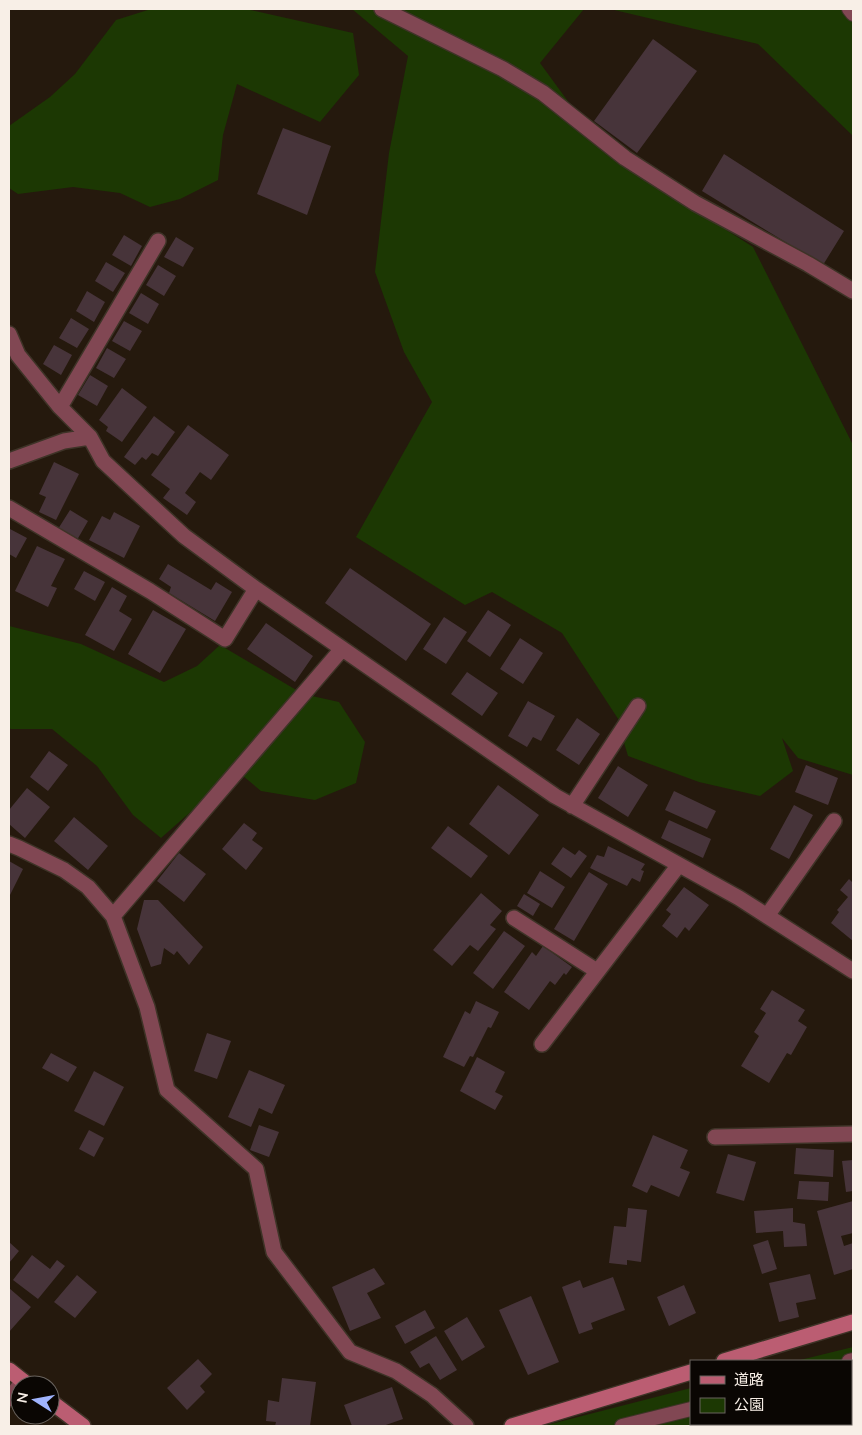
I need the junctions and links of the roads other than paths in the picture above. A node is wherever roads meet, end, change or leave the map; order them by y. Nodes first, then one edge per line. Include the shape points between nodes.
1 (382, 9) edge
2 (848, 9) edge
3 (853, 14) edge
4 (158, 241) dead end
5 (853, 291) edge
6 (9, 334) edge
7 (60, 407) junction
8 (90, 437) junction
9 (9, 461) edge
10 (9, 508) edge
11 (256, 589) junction
12 (342, 648) junction
13 (638, 706) dead end
14 (572, 806) junction
15 (834, 821) dead end
16 (9, 844) edge
17 (678, 866) junction
18 (113, 916) junction
19 (767, 916) junction
20 (514, 918) dead end
21 (597, 971) junction
22 (853, 971) edge
23 (542, 1044) dead end
24 (853, 1134) edge
25 (715, 1137) dead end
26 (853, 1322) edge
27 (727, 1360) edge
28 (690, 1372) edge
29 (690, 1409) edge
30 (60, 1410) edge
31 (82, 1426) edge
32 (466, 1426) edge
33 (512, 1426) edge
34 (622, 1426) edge

1 - 5 street via 503,69 543,94 625,158 695,203
2 - 3 lane
4 - 7 street
6 - 7 street via 18,355
7 - 8 street
8 - 9 street via 64,441
8 - 11 street via 103,461 184,536
10 - 11 street via 225,639
11 - 12 street
12 - 14 street
12 - 18 street
13 - 14 street
14 - 17 street
15 - 19 street
16 - 18 street via 64,870 88,887
17 - 19 street
17 - 21 street
18 - 32 street via 148,1007 167,1090 256,1169 274,1252 350,1352 396,1371 432,1395
19 - 22 street
20 - 21 street
21 - 23 street
24 - 25 street
26 - 27 street
28 - 33 street
29 - 34 lane
30 - 31 street

